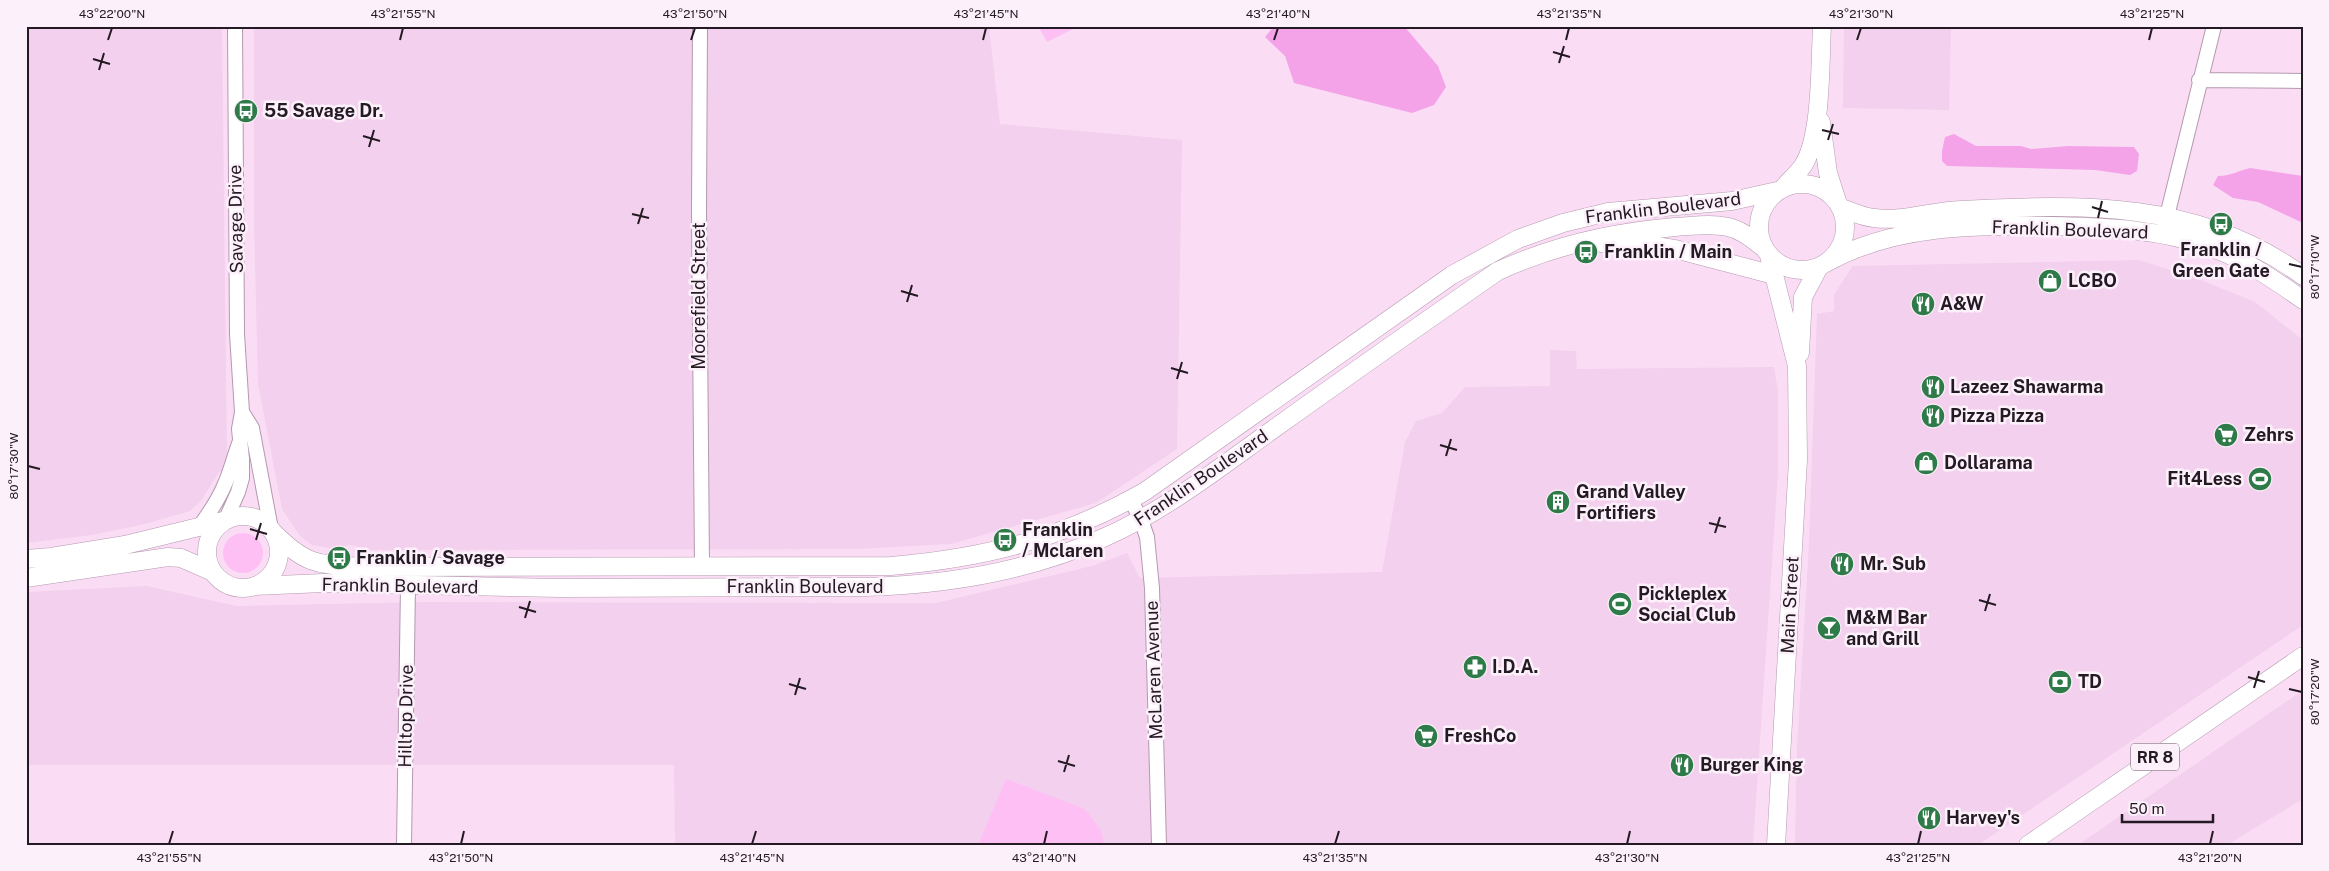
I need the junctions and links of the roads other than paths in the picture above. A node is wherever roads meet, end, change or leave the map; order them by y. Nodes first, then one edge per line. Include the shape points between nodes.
1 (235, 26) edge
2 (700, 26) edge
3 (1822, 26) edge
4 (2214, 26) edge
5 (2199, 80) junction
6 (2303, 81) edge
7 (1818, 107) junction
8 (1780, 189) junction
9 (1839, 204) junction
10 (2167, 216) junction
11 (1575, 242) junction
12 (1767, 251) junction
13 (1822, 265) junction
14 (1774, 275) junction
15 (2303, 276) edge
16 (2303, 300) edge
17 (1798, 366) junction
18 (242, 412) junction
19 (240, 441) junction
20 (1131, 500) junction
21 (225, 520) junction
22 (1141, 520) junction
23 (200, 526) junction
24 (273, 531) junction
25 (26, 559) edge
26 (702, 566) junction
27 (213, 572) junction
28 (26, 578) edge
29 (254, 586) junction
30 (408, 586) junction
31 (2303, 656) edge
32 (404, 845) edge
33 (1159, 845) edge
34 (1776, 845) edge
35 (2028, 845) edge

1 - 18 street, Savage Drive via 237,334
2 - 26 street, Moorefield Street via 698,210
3 - 7 main road
4 - 5 street
5 - 6 street
5 - 10 street
7 - 8 main road via 1808,156 1803,166
7 - 9 main road via 1828,173
8 - 9 main road via 1807,183 1819,186
8 - 12 main road via 1764,206 1760,216 1759,227
8 - 20 main road, Franklin Boulevard via 1732,201 1608,212 1518,239 1452,275
9 - 10 main road, Franklin Boulevard via 1873,218 1887,219 1958,210 2031,207 2131,210
9 - 13 main road via 1845,220 1842,244 1835,255
10 - 15 main road, Franklin Boulevard via 2230,236
11 - 12 main road, Franklin Boulevard via 1627,231 1717,226 1747,235
11 - 14 main road via 1652,245
11 - 22 main road, Franklin Boulevard via 1528,257 1498,271
12 - 13 main road via 1778,263 1790,268 1802,270
12 - 14 main road, Main Street
13 - 16 main road, Franklin Boulevard via 1863,246 1930,231 2031,226 2125,229 2161,234 2216,249
13 - 17 main road, Main Street via 1803,297
14 - 17 main road, Main Street
17 - 34 main road, Main Street via 1798,460
18 - 19 street, Savage Drive
18 - 24 street, Savage Drive via 252,428
19 - 21 street, Savage Drive via 242,478
19 - 23 street via 214,508
20 - 22 street, McLaren Avenue
20 - 26 main road, Franklin Boulevard via 1062,532 1005,550 939,562 891,566
21 - 23 main road
21 - 24 main road via 244,516 254,518
21 - 27 main road via 210,538 207,550
22 - 30 main road, Franklin Boulevard via 1073,551 1024,566 977,578 913,586
22 - 33 street, McLaren Avenue via 1147,537 1152,588
23 - 25 main road via 124,545
24 - 26 main road, Franklin Boulevard via 292,550 320,564 365,567
24 - 29 main road via 277,562 272,573
27 - 28 main road via 181,558 168,557
27 - 29 main road via 231,586
29 - 30 main road, Franklin Boulevard
30 - 32 street, Hilltop Drive
31 - 35 main road, RR 8

